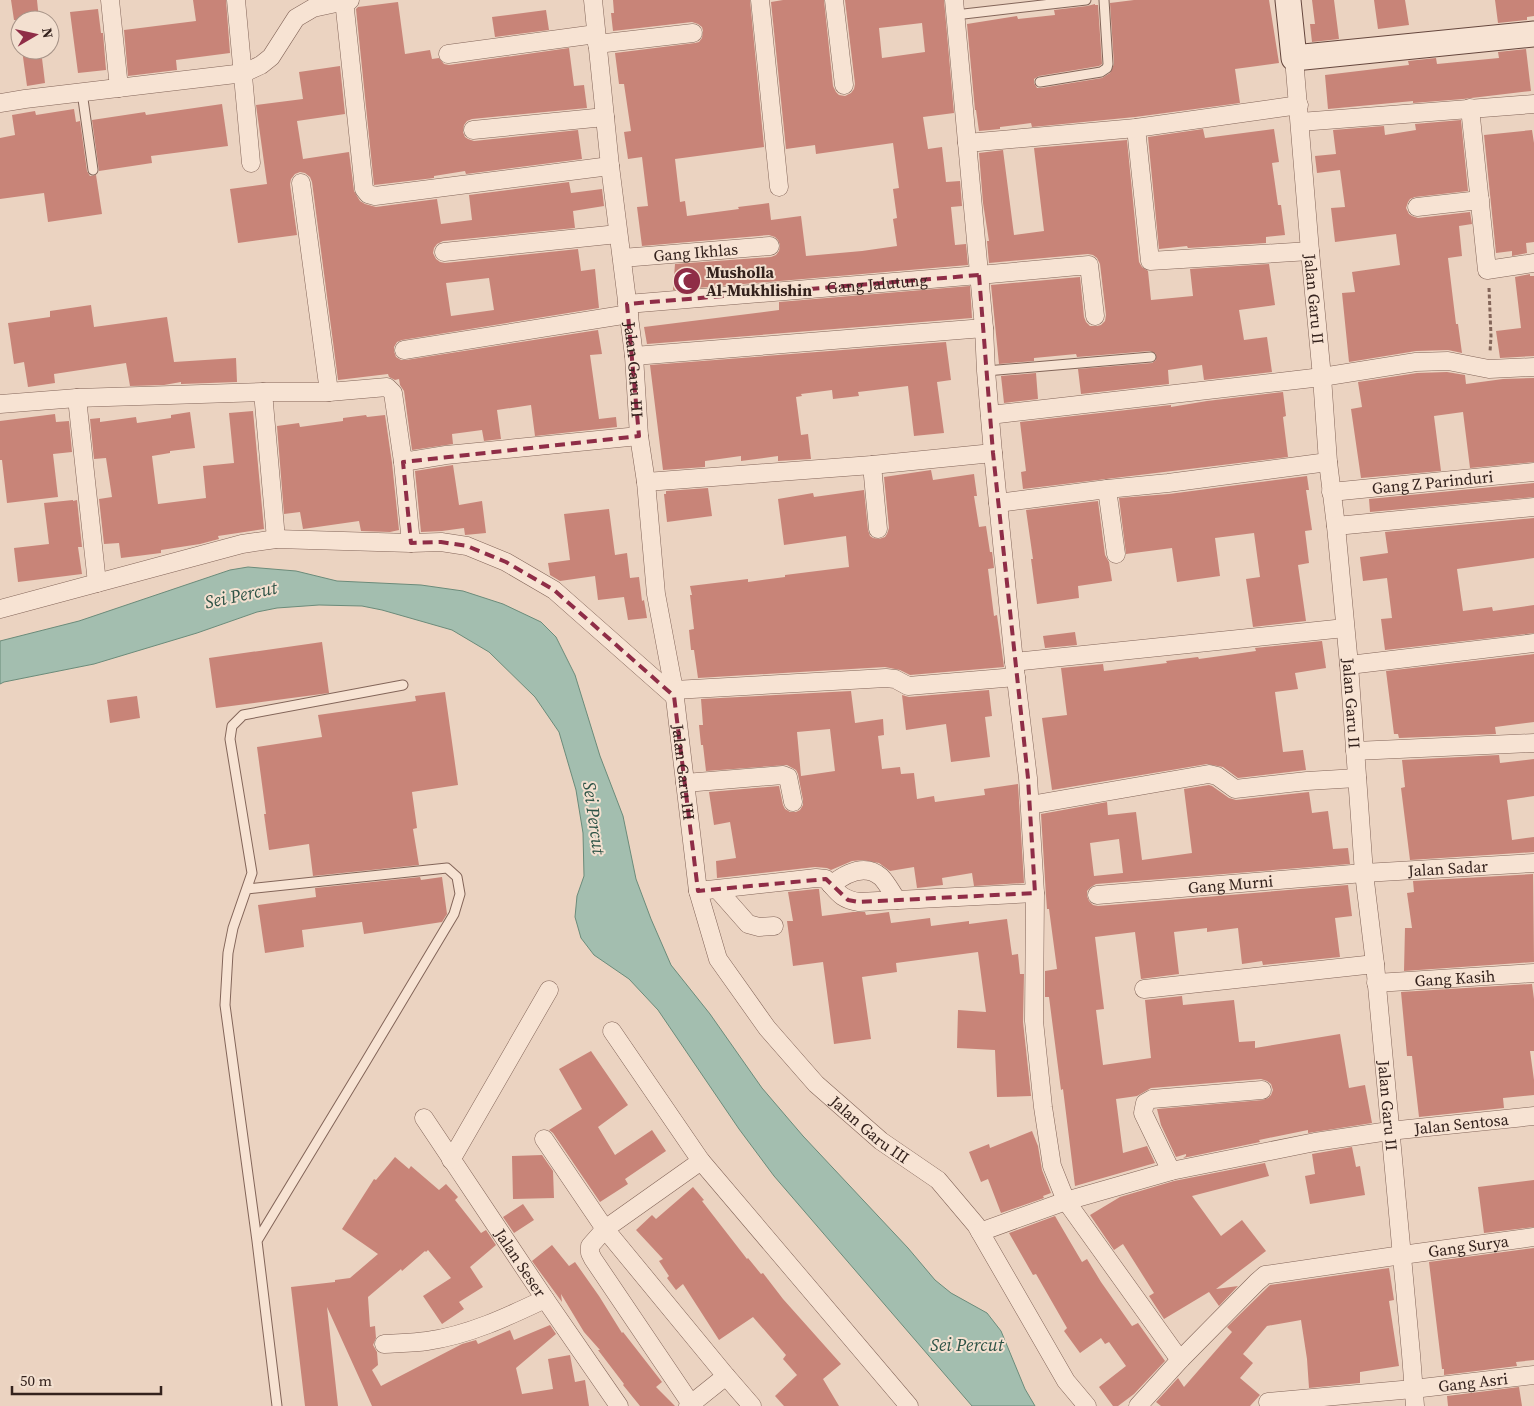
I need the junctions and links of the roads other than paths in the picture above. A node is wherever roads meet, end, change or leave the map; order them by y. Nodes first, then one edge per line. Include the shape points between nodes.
1 (110, 0) edge
2 (236, 0) edge
3 (346, 0) edge
4 (593, 0) edge
5 (760, 0) edge
6 (834, 0) edge
7 (1086, 0) edge
8 (1104, 0) edge
9 (1288, 0) edge
10 (955, 8) edge
11 (693, 33) dead end
12 (1534, 34) edge
13 (597, 39) junction
14 (448, 54) dead end
15 (1294, 58) junction
16 (244, 73) junction
17 (1040, 82) dead end
18 (844, 86) dead end
19 (119, 88) junction
20 (82, 92) junction
21 (0, 103) edge
22 (1534, 104) edge
23 (1470, 108) junction
24 (1299, 114) junction
25 (605, 117) junction
26 (1136, 128) junction
27 (473, 130) dead end
28 (967, 143) junction
29 (252, 163) dead end
30 (610, 166) junction
31 (93, 170) dead end
32 (302, 183) dead end
33 (779, 187) dead end
34 (1480, 200) junction
35 (1417, 207) dead end
36 (618, 234) junction
37 (770, 246) dead end
38 (1310, 251) junction
39 (444, 252) dead end
40 (622, 258) junction
41 (1534, 263) edge
42 (979, 275) junction
43 (628, 309) junction
44 (1095, 316) dead end
45 (984, 328) junction
46 (404, 350) dead end
47 (634, 356) junction
48 (1151, 357) dead end
49 (1534, 367) edge
50 (986, 371) junction
51 (1322, 377) junction
52 (263, 392) junction
53 (329, 392) junction
54 (77, 398) junction
55 (0, 404) edge
56 (990, 415) junction
57 (639, 436) junction
58 (993, 452) junction
59 (403, 462) junction
60 (1328, 462) junction
61 (872, 465) junction
62 (1534, 472) edge
63 (646, 482) junction
64 (1107, 490) junction
65 (1331, 492) junction
66 (998, 503) junction
67 (1534, 507) edge
68 (1336, 526) junction
69 (878, 529) dead end
70 (276, 539) junction
71 (411, 543) junction
72 (1116, 554) dead end
73 (97, 583) junction
74 (0, 610) edge
75 (1345, 628) junction
76 (1534, 643) edge
77 (1349, 665) junction
78 (1015, 670) junction
79 (403, 685) dead end
80 (674, 693) junction
81 (1534, 743) edge
82 (1355, 751) junction
83 (1357, 778) junction
84 (685, 783) junction
85 (793, 802) dead end
86 (1030, 805) junction
87 (1534, 863) edge
88 (1364, 873) junction
89 (832, 885) junction
90 (247, 889) junction
91 (718, 890) junction
92 (698, 891) junction
93 (1035, 893) junction
94 (1097, 895) dead end
95 (897, 900) junction
96 (774, 926) dead end
97 (1374, 964) junction
98 (1534, 973) edge
99 (1376, 983) junction
100 (1144, 988) dead end
101 (549, 990) dead end
102 (612, 1030) dead end
103 (1262, 1090) dead end
104 (1534, 1116) edge
105 (424, 1118) dead end
106 (1389, 1131) junction
107 (544, 1139) dead end
108 (451, 1160) junction
109 (702, 1161) junction
110 (1171, 1171) junction
111 (1066, 1201) junction
112 (605, 1229) junction
113 (980, 1232) junction
114 (1534, 1237) edge
115 (257, 1241) junction
116 (1402, 1255) junction
117 (544, 1300) junction
118 (384, 1344) dead end
119 (1180, 1360) junction
120 (1534, 1375) edge
121 (726, 1376) junction
122 (1414, 1397) edge
123 (1345, 1401) edge
124 (1268, 1402) dead end
125 (690, 1405) edge
126 (277, 1406) edge
127 (619, 1406) edge
128 (752, 1406) edge
129 (909, 1406) edge
130 (1087, 1406) edge
131 (1138, 1406) edge

1 - 19 street
2 - 16 street
3 - 16 street via 313,8 296,18 271,57
3 - 30 street via 364,189 368,194 375,196
4 - 13 street, Jalan Garu III
5 - 33 street
6 - 18 street
7 - 10 lane
8 - 17 lane via 1107,68 1101,72
9 - 15 street, Jalan Garu II
10 - 28 street
11 - 13 street
12 - 15 street
13 - 14 street
13 - 25 street, Jalan Garu III
15 - 24 street, Jalan Garu II
16 - 19 street
16 - 29 street
19 - 20 street
20 - 21 street
20 - 31 lane
22 - 23 street
23 - 24 street
23 - 34 street
24 - 26 street
24 - 38 street, Jalan Garu II
25 - 27 street
25 - 30 street, Jalan Garu III
26 - 28 street
26 - 38 street via 1150,261
28 - 42 street
30 - 36 street, Jalan Garu III
32 - 53 street
34 - 35 street
34 - 41 street via 1486,270
36 - 39 street
36 - 40 street, Jalan Garu III
37 - 40 street, Gang Ikhlas
38 - 51 street, Jalan Garu II
40 - 43 street, Jalan Garu III
42 - 43 street, Gang Jalutung
42 - 44 street, Gang Jalutung via 1089,265
42 - 45 street
43 - 46 street, Gang Jalutung
43 - 47 street, Jalan Garu III
45 - 47 street
45 - 50 street
47 - 57 street, Jalan Garu III
48 - 50 lane
49 - 51 street via 1489,369 1432,361
50 - 56 street
51 - 56 street
51 - 60 street, Jalan Garu II
52 - 53 street
52 - 54 street
52 - 70 street
53 - 59 street via 388,387 393,393
54 - 55 street
54 - 73 street
56 - 58 street
57 - 59 street
57 - 63 street, Jalan Garu III
58 - 61 street
58 - 66 street
59 - 71 street
60 - 64 street
60 - 65 street, Jalan Garu II
61 - 63 street
61 - 69 street
62 - 65 street, Gang Z Parinduri
63 - 80 street, Jalan Garu III via 656,594
64 - 66 street
64 - 72 street
65 - 68 street, Jalan Garu II
66 - 78 street
67 - 68 street
68 - 75 street, Jalan Garu II
70 - 71 street
70 - 73 street via 242,544
71 - 80 street via 441,542 467,546 506,562 554,590
73 - 74 street
75 - 77 street, Jalan Garu II
75 - 78 street
76 - 77 street
77 - 82 street, Jalan Garu II
78 - 80 street via 908,686 886,678
78 - 86 street
79 - 90 lane via 243,715 232,726 230,739 252,872
80 - 84 street, Jalan Garu III
81 - 82 street
82 - 83 street, Jalan Garu II
83 - 86 street via 1235,790 1209,774
83 - 88 street, Jalan Garu II
84 - 85 street via 783,775 790,782
84 - 92 street, Jalan Garu III
86 - 93 street
87 - 88 street, Jalan Sadar
88 - 94 street, Gang Murni
88 - 97 street, Jalan Garu II
89 - 91 street via 826,879 816,878
89 - 95 street via 848,900
89 - 95 street via 854,871 871,870 882,878
90 - 115 lane via 228,953 225,1005
90 - 115 lane via 447,868 457,877 460,894 454,914
91 - 92 street
91 - 96 street via 748,924
92 - 113 street, Jalan Garu III via 718,959 767,1028 816,1084 881,1141 938,1180
93 - 95 street
93 - 111 street via 1034,1020 1052,1166
97 - 99 street, Jalan Garu II
97 - 100 street
98 - 99 street, Gang Kasih
99 - 106 street, Jalan Garu II
101 - 108 street
102 - 109 street
103 - 110 street via 1152,1099 1145,1103 1143,1113
104 - 106 street, Jalan Sentosa
105 - 108 street, Jalan Seser
106 - 110 street, Jalan Sentosa via 1315,1142
106 - 116 street, Jalan Garu II
107 - 112 street
108 - 117 street, Jalan Seser
109 - 112 street
109 - 129 street
110 - 111 street, Jalan Sentosa
111 - 113 street, Jalan Sentosa
111 - 119 street
112 - 121 street
112 - 125 street via 590,1246 590,1253
113 - 130 street, Jalan Garu III via 1066,1381
114 - 116 street, Gang Surya
115 - 126 lane
116 - 119 street, Gang Surya via 1265,1275
116 - 122 street, Jalan Garu II
117 - 118 street via 492,1324 458,1334 427,1341
117 - 127 street, Jalan Seser
119 - 131 street, Gang Surya
120 - 122 street, Gang Asri
121 - 125 street
121 - 128 street
122 - 123 street, Gang Asri
123 - 124 street, Gang Asri

